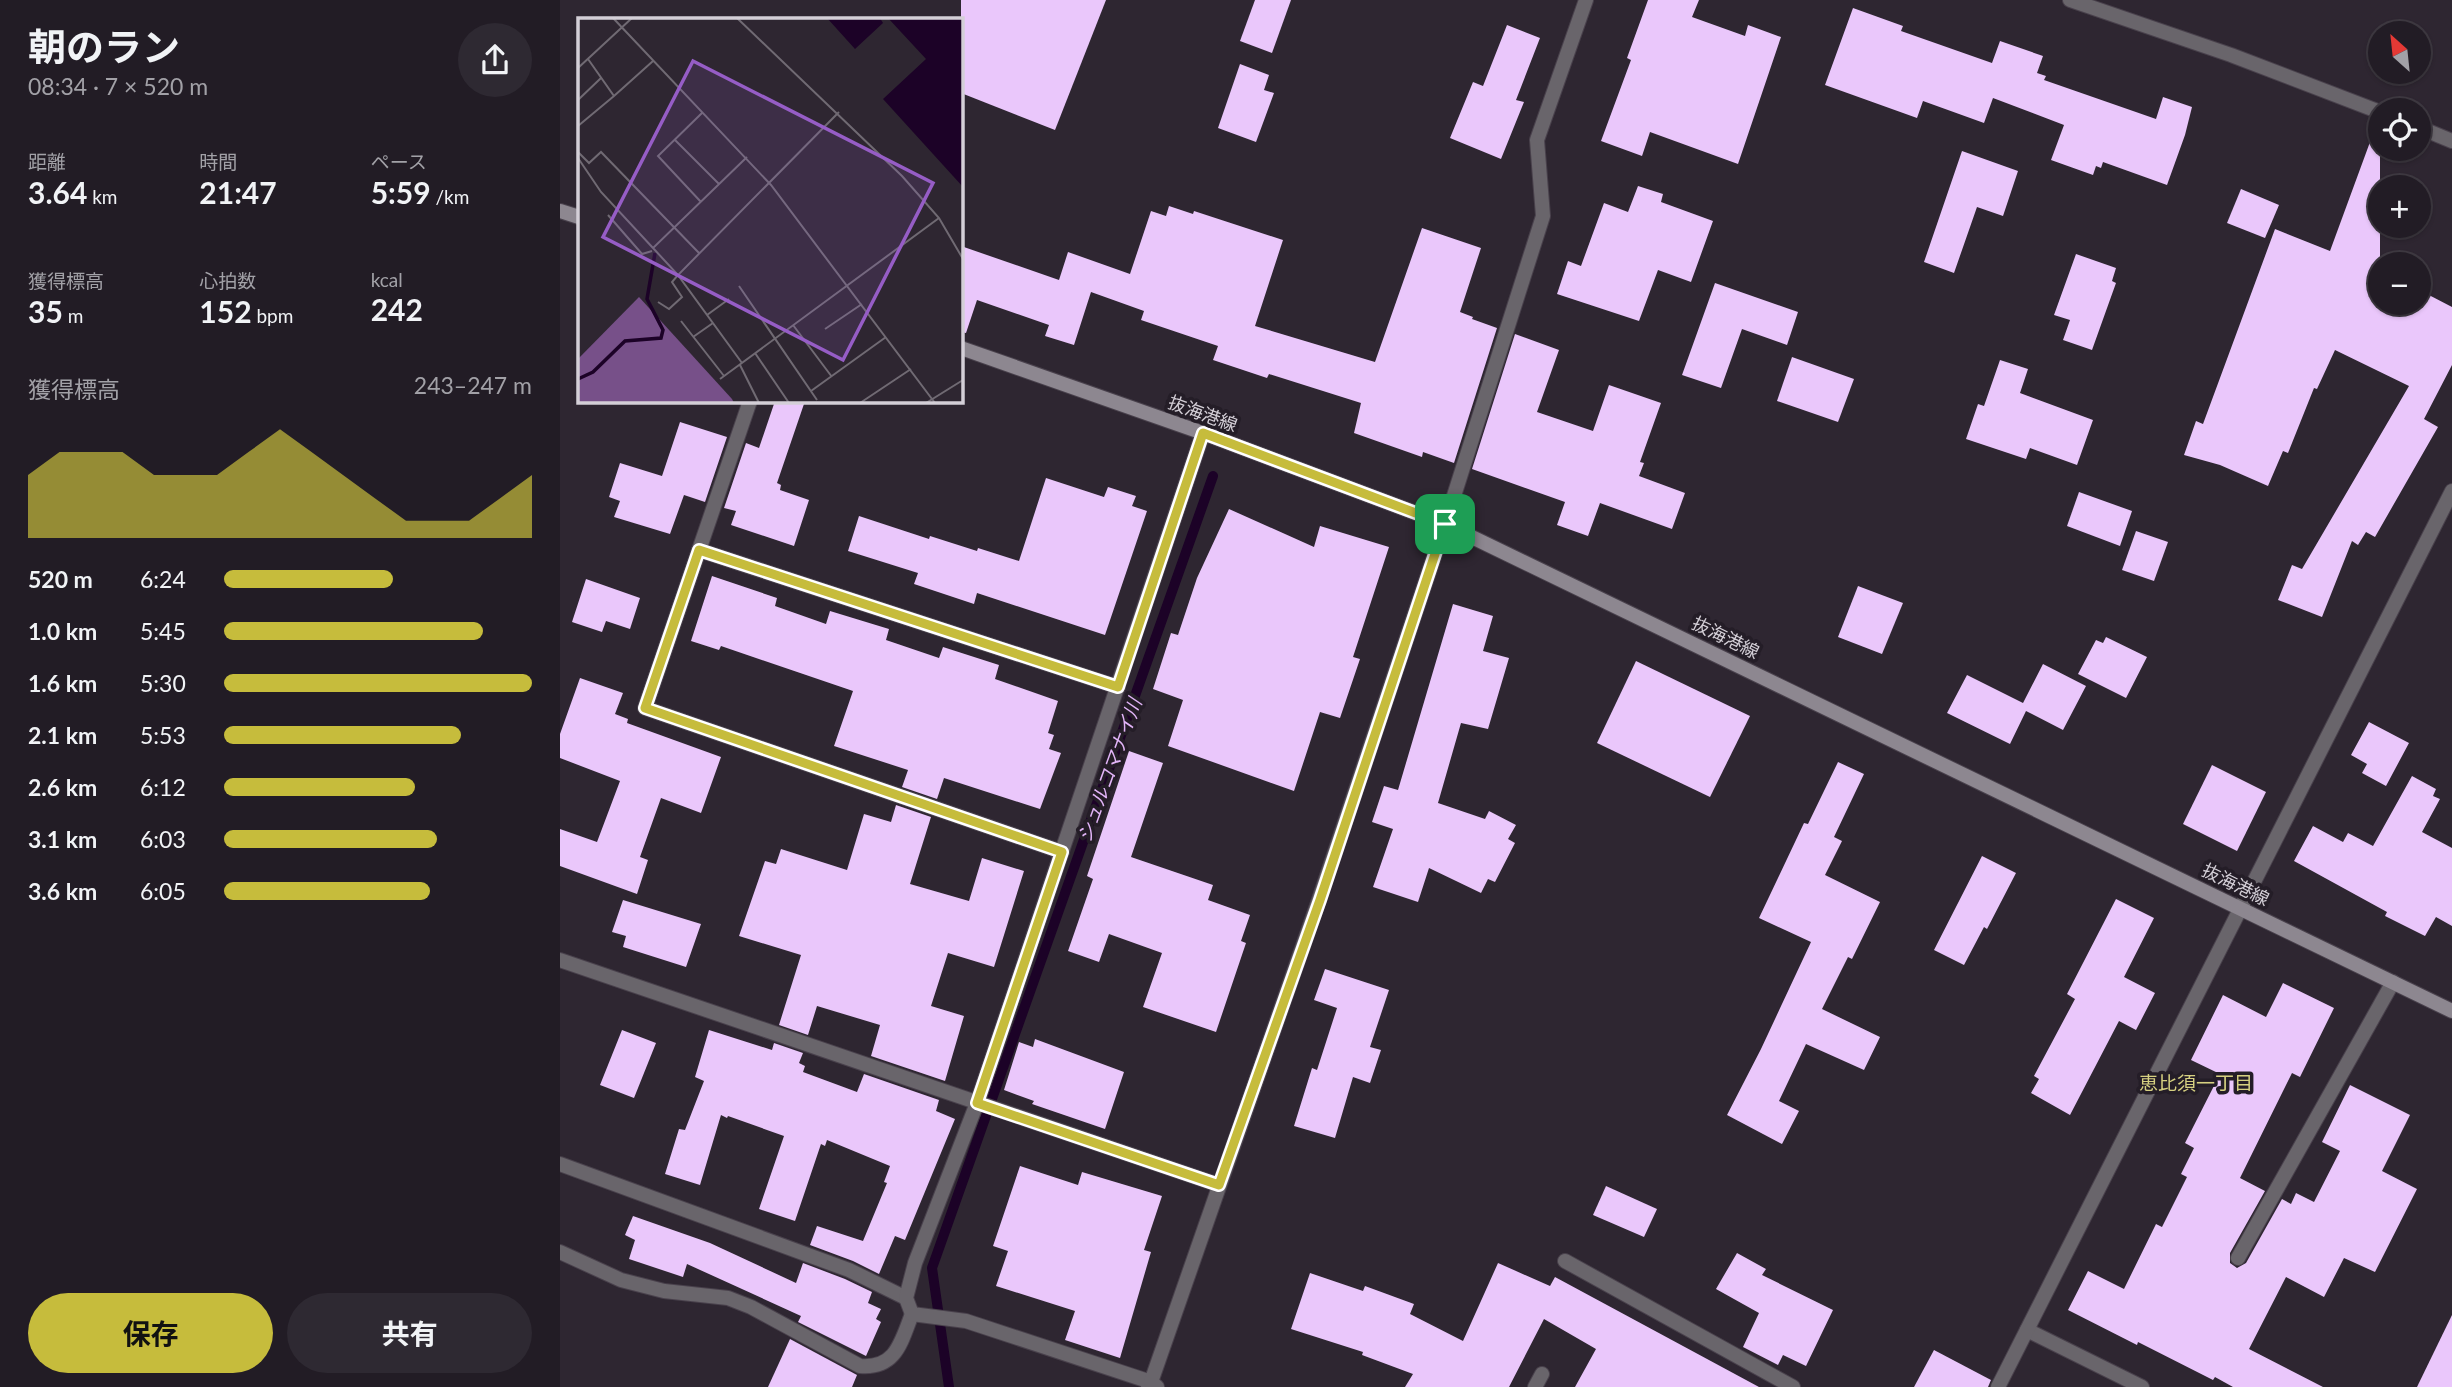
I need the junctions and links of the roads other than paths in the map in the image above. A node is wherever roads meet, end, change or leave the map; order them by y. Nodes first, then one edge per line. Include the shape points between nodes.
1 (1586, 0) edge
2 (2070, 0) edge
3 (2368, 107) edge
4 (2431, 132) edge
5 (2452, 141) edge
6 (560, 211) edge
7 (578, 217) edge
8 (962, 348) edge
9 (750, 402) edge
10 (1203, 433) junction
11 (2452, 491) edge
12 (1445, 524) junction
13 (699, 550) junction
14 (1118, 687) junction
15 (1062, 852) junction
16 (2242, 909) junction
17 (560, 960) edge
18 (2393, 982) junction
19 (2452, 1011) edge
20 (977, 1103) junction
21 (560, 1164) edge
22 (1219, 1185) junction
23 (560, 1252) edge
24 (2238, 1258) dead end
25 (1565, 1261) dead end
26 (906, 1298) junction
27 (912, 1314) junction
28 (2026, 1330) junction
29 (1152, 1385) edge
30 (1793, 1387) edge
31 (1998, 1387) edge
32 (2142, 1387) edge

1 - 12 street via 1537,140 1543,216
2 - 3 street
4 - 5 street
6 - 7 main road
8 - 10 main road, 抜海港線
9 - 13 street
10 - 12 main road, 抜海港線
10 - 14 street
11 - 16 street
12 - 16 main road, 抜海港線
12 - 22 street
13 - 14 street
13 - 15 street via 645,708
14 - 15 street
15 - 20 street
16 - 18 main road, 抜海港線
16 - 28 street
17 - 20 street
18 - 19 main road, 抜海港線
18 - 24 street
20 - 22 street
20 - 26 street via 915,1263
21 - 26 street via 849,1269
22 - 29 street
23 - 27 street via 621,1280 664,1291 728,1298 860,1366 874,1367 890,1360
25 - 30 street
26 - 27 street
27 - 29 street via 967,1321
28 - 31 street
28 - 32 street

